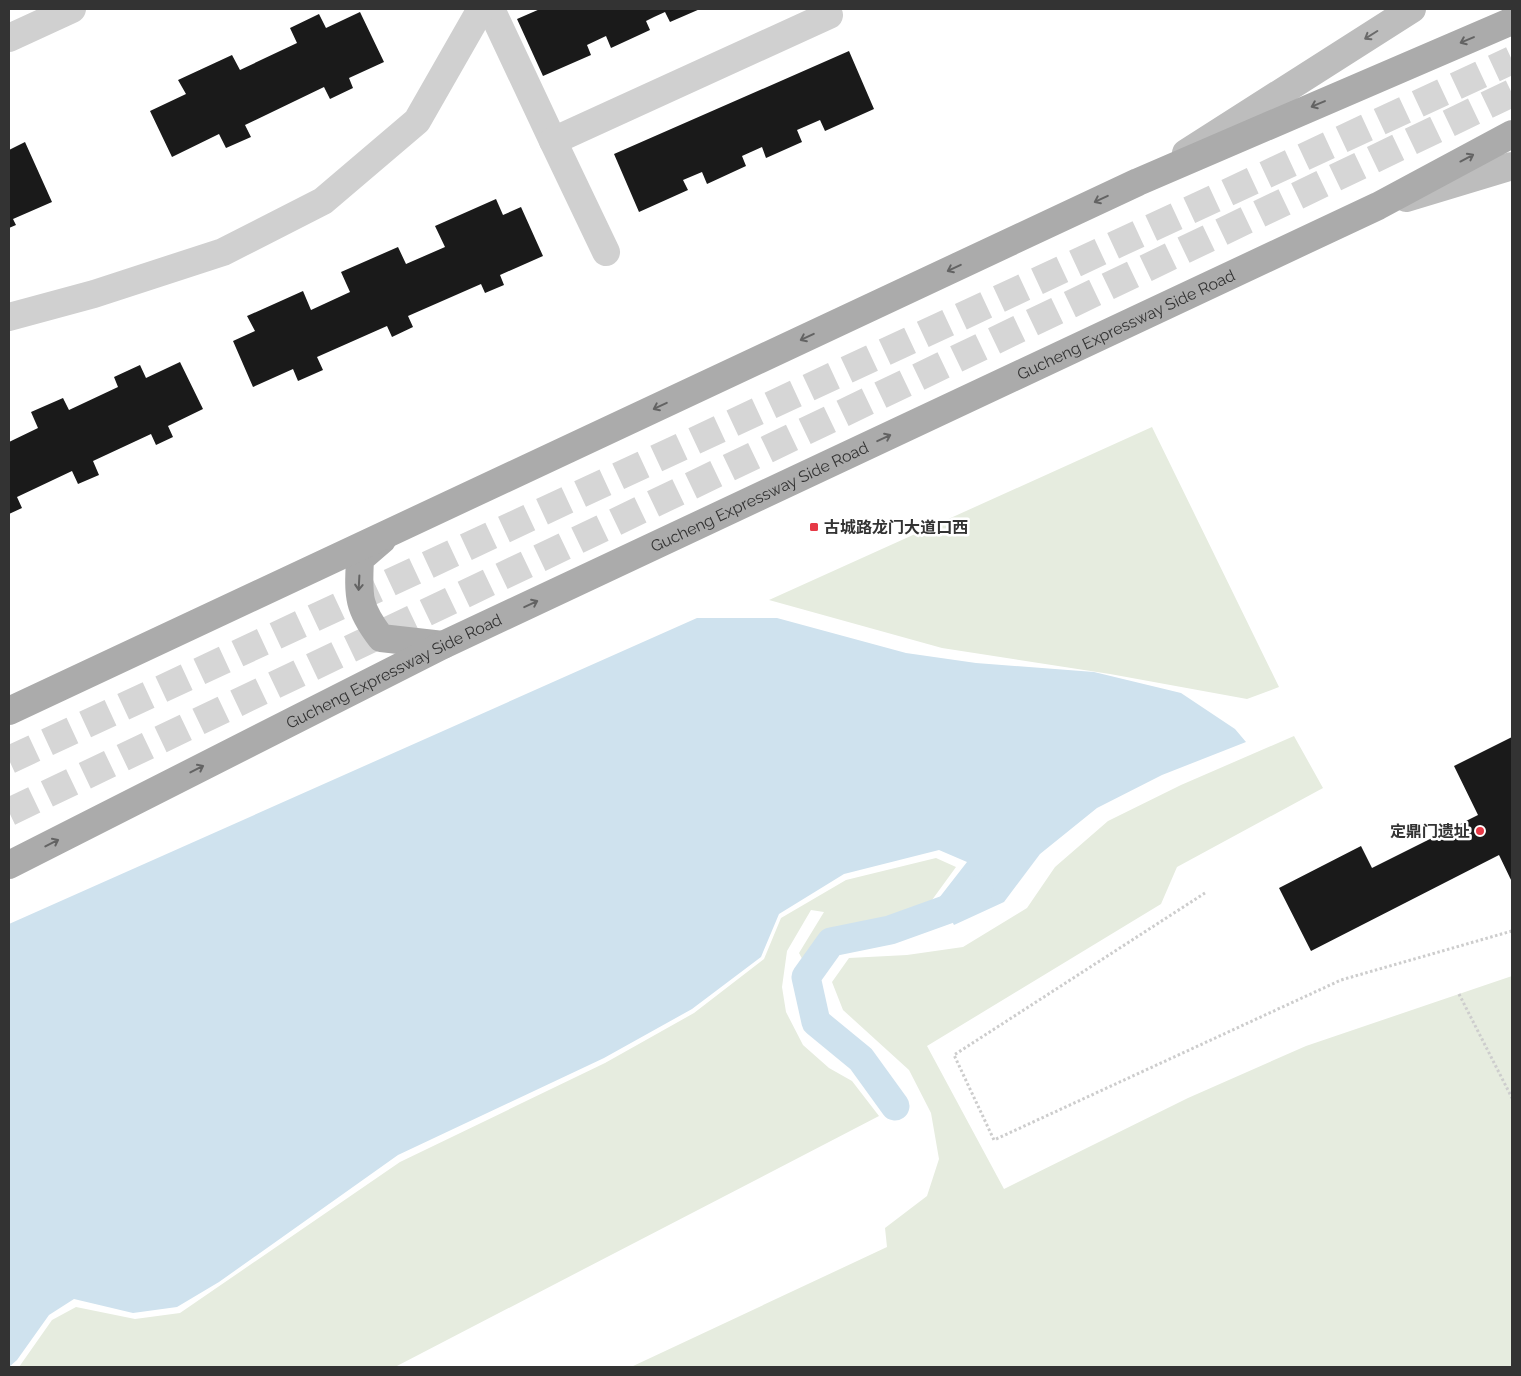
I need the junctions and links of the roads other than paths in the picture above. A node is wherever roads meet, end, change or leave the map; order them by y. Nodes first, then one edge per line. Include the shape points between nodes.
1 (72, 9) edge
2 (481, 9) edge
3 (491, 9) edge
4 (826, 9) edge
5 (1412, 9) edge
6 (1512, 21) edge
7 (9, 38) edge
8 (1512, 134) edge
9 (553, 141) junction
10 (1512, 166) edge
11 (1145, 178) junction
12 (1378, 206) junction
13 (606, 252) dead end
14 (9, 317) edge
15 (392, 531) junction
16 (443, 645) junction
17 (54, 689) junction
18 (9, 696) edge
19 (9, 711) edge
20 (9, 864) edge

1 - 7 street
2 - 14 street via 417,121 323,201 223,252 94,294
3 - 9 street
4 - 9 street via 829,15
5 -> 11 main road
6 -> 11 main road
12 -> 8 main road, Gucheng Expressway Side Road
9 - 13 street
10 - 12 main road
11 -> 15 main road
16 -> 12 main road, Gucheng Expressway Side Road
15 -> 16 main road via 360,559 358,593 365,617 381,638
15 - 17 main road
20 -> 16 main road, Gucheng Expressway Side Road
17 - 18 main road
17 - 19 main road

